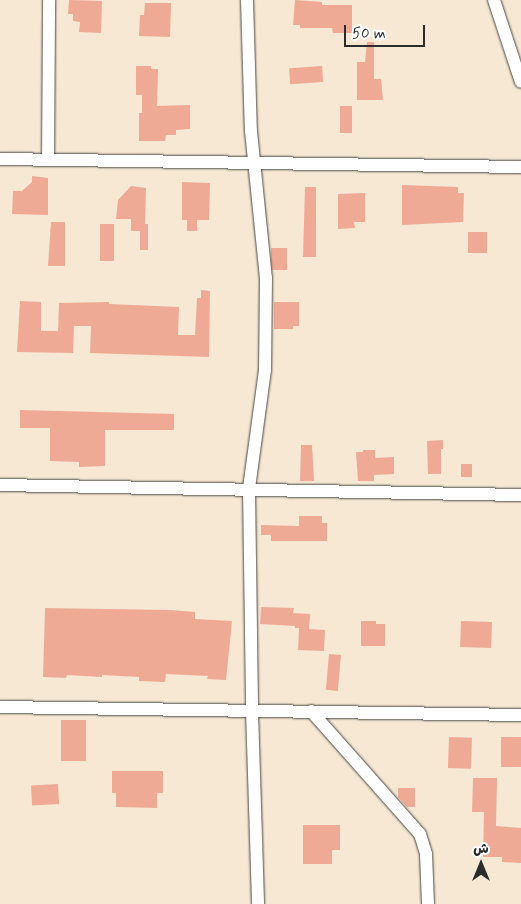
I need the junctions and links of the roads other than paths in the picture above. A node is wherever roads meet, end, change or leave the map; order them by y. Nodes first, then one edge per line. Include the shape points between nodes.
1 (49, 0) edge
2 (247, 0) edge
3 (494, 0) edge
4 (521, 82) edge
5 (0, 160) edge
6 (48, 160) junction
7 (255, 163) junction
8 (521, 167) edge
9 (0, 485) edge
10 (249, 489) junction
11 (521, 495) edge
12 (0, 707) edge
13 (252, 711) junction
14 (311, 711) junction
15 (521, 715) edge
16 (258, 904) edge
17 (428, 904) edge

1 - 6 street
2 - 7 street
3 - 4 street
5 - 6 street
6 - 7 street
7 - 8 street
7 - 10 street via 266,278 265,370
9 - 10 street
10 - 11 street
10 - 13 street
12 - 13 street
13 - 14 street
13 - 16 street
14 - 15 street
14 - 17 street via 420,834 426,854

